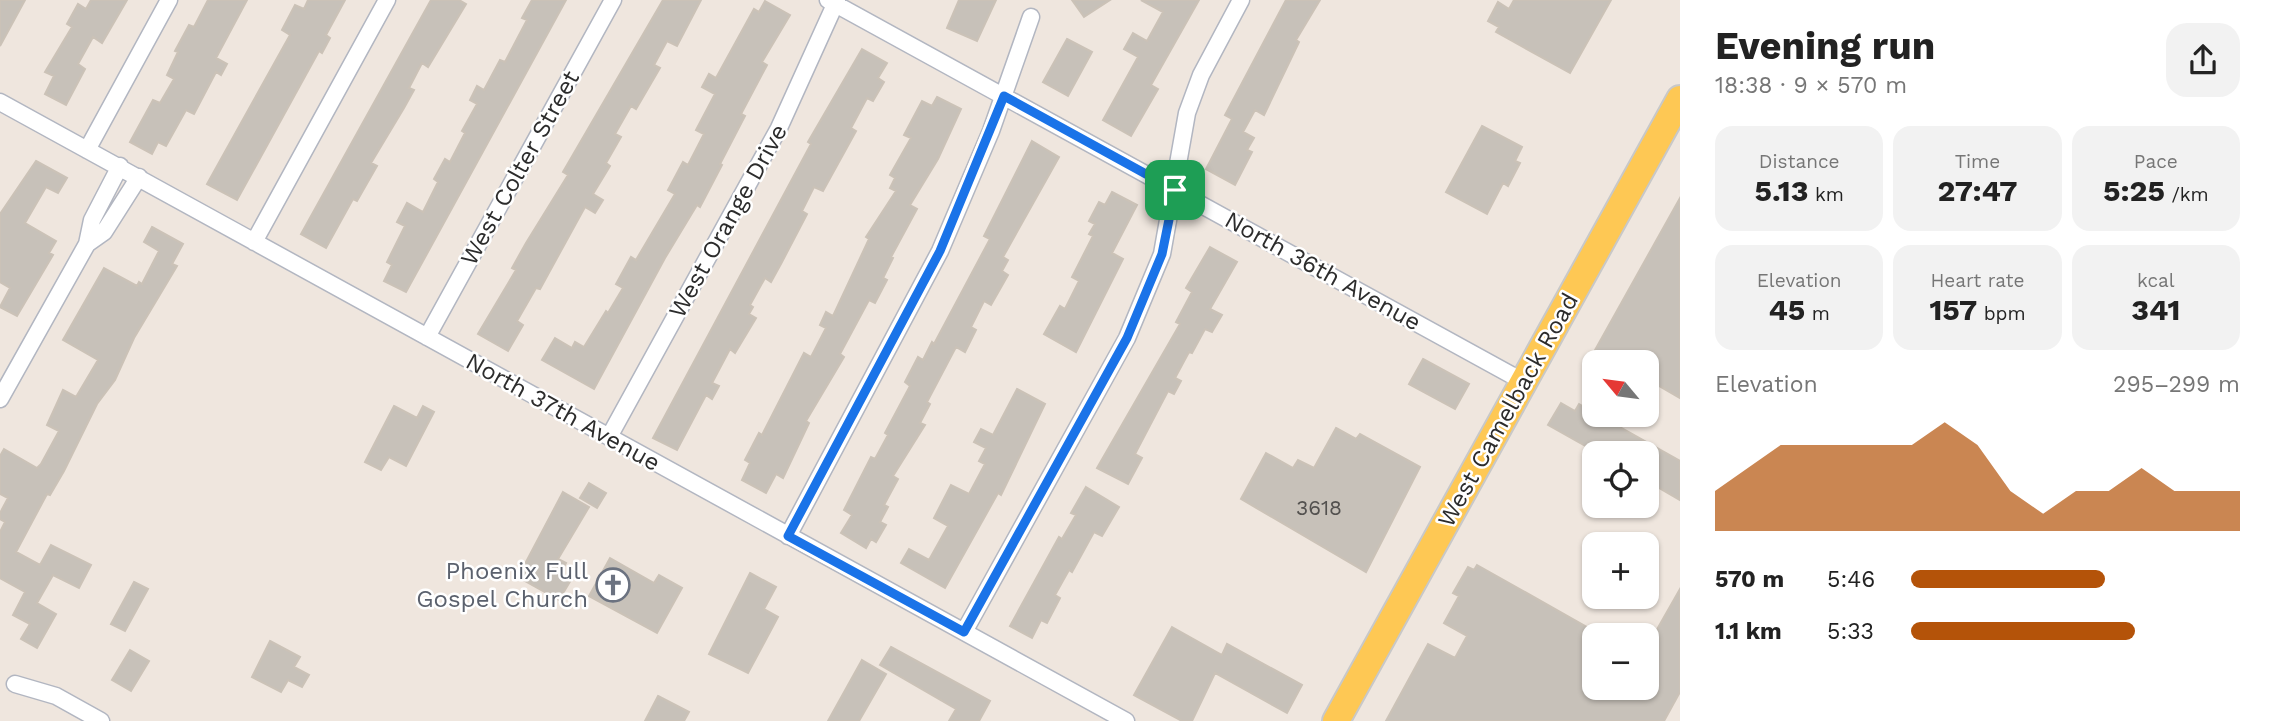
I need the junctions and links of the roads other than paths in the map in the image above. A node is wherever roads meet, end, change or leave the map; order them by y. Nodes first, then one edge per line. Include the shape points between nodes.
1 (169, 0) edge
2 (387, 0) edge
3 (613, 0) edge
4 (1241, 0) edge
5 (834, 1) edge
6 (1031, 17) dead end
7 (1004, 96) junction
8 (1680, 99) edge
9 (0, 102) edge
10 (87, 150) junction
11 (120, 166) junction
12 (138, 177) junction
13 (1175, 190) junction
14 (254, 242) junction
15 (87, 244) junction
16 (427, 337) junction
17 (1524, 382) junction
18 (0, 399) edge
19 (609, 437) junction
20 (788, 536) junction
21 (964, 632) junction
22 (15, 684) dead end
23 (101, 721) edge
24 (1126, 721) edge
25 (1336, 721) edge

1 - 10 street
2 - 14 street
3 - 16 street, West Colter Street
4 - 13 street via 1201,75 1187,113
5 - 7 street, North 36th Avenue
5 - 19 street, West Orange Drive via 779,128
6 - 7 street
7 - 13 street, North 36th Avenue
7 - 20 street via 940,251
8 - 17 main road, West Camelback Road
9 - 10 street, North 37th Avenue
10 - 11 street, North 37th Avenue
11 - 12 street, North 37th Avenue
11 - 15 street via 92,220
12 - 14 street, North 37th Avenue
12 - 15 street via 104,232
13 - 17 street, North 36th Avenue
13 - 21 street via 1162,254 1138,315
14 - 16 street, North 37th Avenue
15 - 18 street
16 - 19 street, North 37th Avenue
17 - 25 main road, West Camelback Road
19 - 20 street, North 37th Avenue
20 - 21 street, North 37th Avenue
21 - 24 street, North 37th Avenue
22 - 23 street via 56,696

